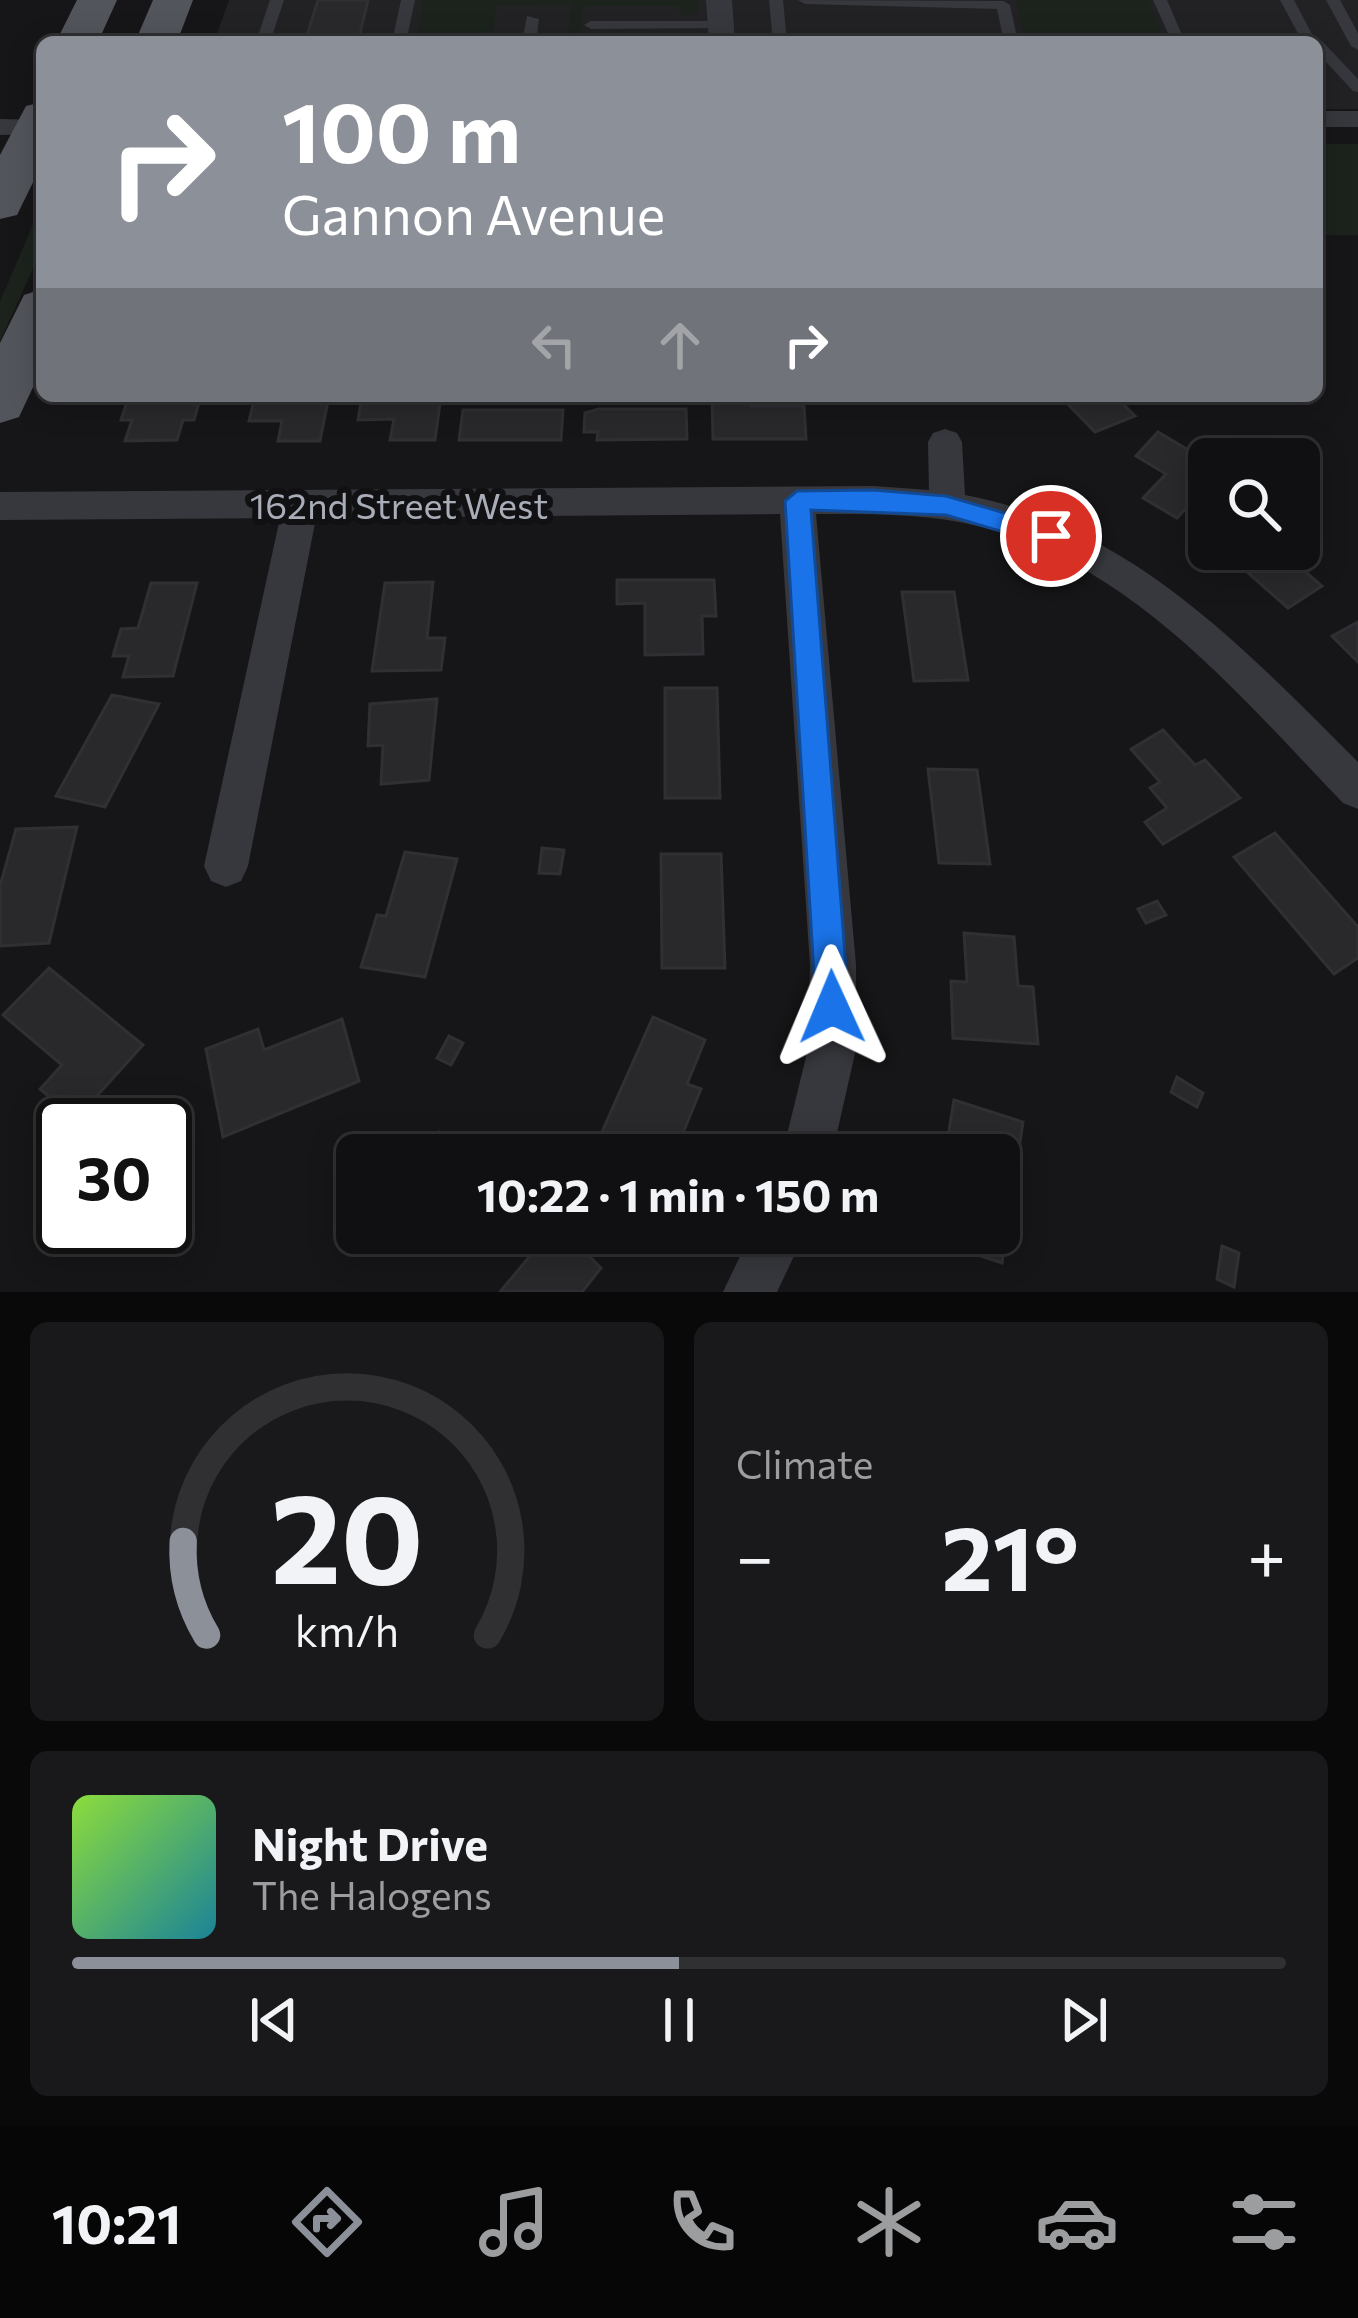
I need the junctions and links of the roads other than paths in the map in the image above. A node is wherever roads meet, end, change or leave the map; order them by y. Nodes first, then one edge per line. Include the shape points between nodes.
1 (97, 0) edge
2 (173, 0) edge
3 (277, 0) edge
4 (407, 0) edge
5 (776, 0) edge
6 (805, 0) edge
7 (1160, 0) edge
8 (1287, 0) edge
9 (1333, 0) edge
10 (532, 19) dead end
11 (720, 22) edge
12 (590, 25) dead end
13 (80, 36) edge
14 (158, 36) edge
15 (265, 36) edge
16 (400, 36) edge
17 (530, 36) edge
18 (779, 36) edge
19 (1010, 36) edge
20 (1176, 36) edge
21 (1310, 36) edge
22 (1358, 46) edge
23 (1323, 50) edge
24 (1356, 78) edge
25 (1323, 119) edge
26 (1358, 119) edge
27 (26, 123) edge
28 (0, 204) edge
29 (36, 321) edge
30 (0, 403) edge
31 (945, 442) dead end
32 (797, 501) junction
33 (301, 505) junction
34 (0, 506) edge
35 (946, 506) junction
36 (1358, 790) edge
37 (226, 866) dead end
38 (812, 1134) edge
39 (768, 1254) edge
40 (749, 1292) edge

1 - 13 main road
2 - 14 main road
3 - 15 lane
4 - 16 lane
5 - 18 lane
6 - 19 lane via 1003,5
7 - 20 lane
8 - 21 lane
9 - 22 lane
10 - 17 lane
11 - 12 lane
23 - 24 lane
25 - 26 street
27 - 28 main road
29 - 30 main road
31 - 35 street
32 - 33 street, 162nd Street West
32 - 35 street, 162nd Street West
32 - 38 street via 832,965 832,1049
33 - 34 street, 162nd Street West
33 - 37 street
35 - 36 street, 162nd Street West via 1075,544 1159,596
39 - 40 street

